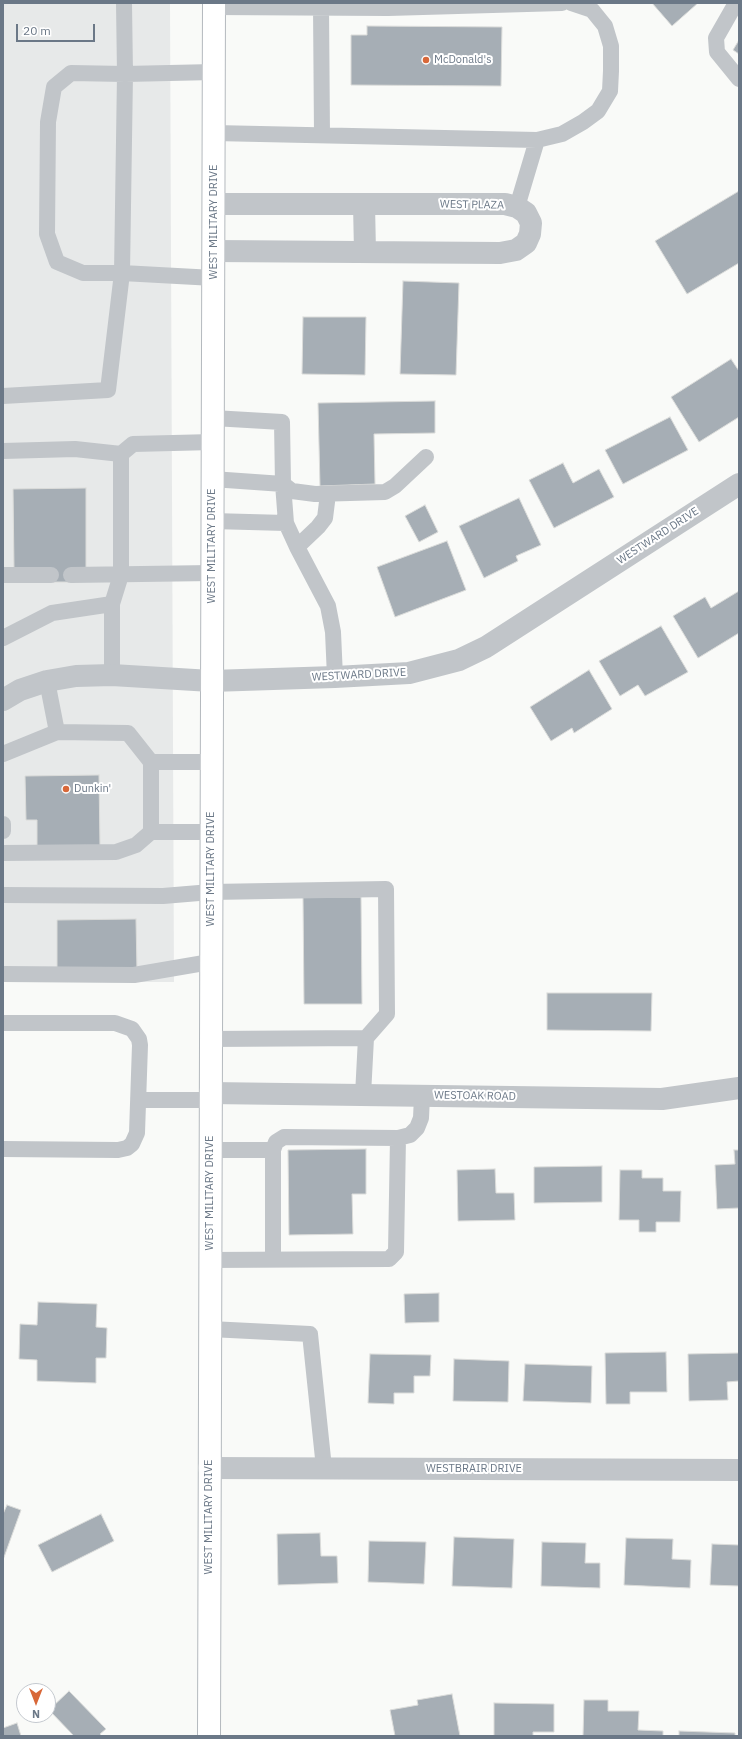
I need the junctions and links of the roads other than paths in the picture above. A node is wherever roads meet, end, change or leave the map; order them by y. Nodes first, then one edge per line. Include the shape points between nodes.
1 (124, 3) edge
2 (562, 3) edge
3 (571, 3) edge
4 (736, 3) edge
5 (214, 5) edge
6 (322, 7) junction
7 (214, 72) junction
8 (125, 74) junction
9 (739, 79) edge
10 (214, 133) junction
11 (322, 135) junction
12 (537, 140) junction
13 (214, 204) junction
14 (364, 204) junction
15 (517, 207) junction
16 (214, 252) junction
17 (365, 252) junction
18 (122, 274) junction
19 (214, 278) junction
20 (3, 396) edge
21 (213, 418) junction
22 (213, 442) junction
23 (3, 451) edge
24 (122, 454) junction
25 (426, 457) dead end
26 (212, 479) junction
27 (283, 484) junction
28 (739, 484) edge
29 (328, 494) junction
30 (212, 521) junction
31 (286, 524) junction
32 (297, 547) junction
33 (212, 573) junction
34 (50, 574) dead end
35 (71, 574) dead end
36 (121, 574) junction
37 (3, 575) edge
38 (112, 604) junction
39 (3, 638) edge
40 (112, 675) junction
41 (335, 677) junction
42 (47, 682) junction
43 (211, 682) junction
44 (3, 700) edge
45 (57, 732) junction
46 (3, 754) edge
47 (151, 762) junction
48 (211, 762) junction
49 (3, 824) edge
50 (3, 831) edge
51 (151, 832) junction
52 (211, 832) junction
53 (3, 853) edge
54 (211, 892) junction
55 (3, 895) edge
56 (210, 962) junction
57 (3, 974) edge
58 (3, 1023) edge
59 (366, 1038) junction
60 (210, 1039) junction
61 (739, 1088) edge
62 (364, 1095) junction
63 (422, 1096) junction
64 (210, 1097) junction
65 (139, 1100) junction
66 (398, 1138) junction
67 (3, 1149) edge
68 (210, 1150) junction
69 (273, 1150) junction
70 (273, 1259) junction
71 (210, 1260) junction
72 (210, 1329) junction
73 (209, 1468) junction
74 (324, 1468) junction
75 (739, 1470) edge
76 (209, 1736) edge

1 - 8 lane
2 - 6 lane via 388,8
3 - 12 lane via 592,10 605,26 611,46 610,91 598,111 583,122 562,134
4 - 9 lane via 716,38 717,52
5 - 6 lane
5 - 7 main road, WEST MILITARY DRIVE
6 - 11 lane
7 - 8 lane
7 - 10 main road, WEST MILITARY DRIVE
8 - 18 lane
8 - 18 lane via 71,73 54,87 48,122 47,234 58,262 83,273
10 - 11 lane
10 - 13 main road, WEST MILITARY DRIVE
11 - 12 lane
12 - 15 lane
13 - 14 street, WEST PLAZA
13 - 16 main road, WEST MILITARY DRIVE
14 - 15 street, WEST PLAZA via 504,204
14 - 17 street
15 - 17 street, WEST PLAZA via 526,213 531,223 526,243 516,250 500,253
16 - 17 street, WEST PLAZA
16 - 19 main road, WEST MILITARY DRIVE
18 - 19 lane
18 - 20 lane via 108,390
19 - 21 main road, WEST MILITARY DRIVE
21 - 22 main road, WEST MILITARY DRIVE
21 - 27 lane via 282,422
22 - 24 lane via 133,444
22 - 26 main road, WEST MILITARY DRIVE
23 - 24 lane via 75,449
24 - 36 lane
25 - 29 lane via 385,492
26 - 27 lane
26 - 30 main road, WEST MILITARY DRIVE
27 - 29 lane via 292,491
27 - 31 lane
28 - 41 street, WESTWARD DRIVE via 486,647 459,660 409,673
29 - 32 lane via 325,518
30 - 31 lane
30 - 33 main road, WEST MILITARY DRIVE
31 - 32 lane
32 - 41 lane via 328,606 333,632
33 - 36 lane
33 - 43 main road, WEST MILITARY DRIVE
34 - 37 lane
35 - 36 lane
36 - 38 lane
38 - 39 lane via 52,613
38 - 40 lane
40 - 42 street, WESTWARD DRIVE via 76,676
40 - 43 street, WESTWARD DRIVE
41 - 43 street, WESTWARD DRIVE
42 - 44 street, WESTWARD DRIVE via 20,690
42 - 45 lane
43 - 48 main road, WEST MILITARY DRIVE
45 - 46 lane
45 - 47 lane via 128,732
47 - 48 lane
47 - 51 lane
48 - 52 main road, WEST MILITARY DRIVE
49 - 50 lane
51 - 52 lane
51 - 53 lane via 136,845 116,852
52 - 54 main road, WEST MILITARY DRIVE
54 - 55 lane via 164,896
54 - 56 main road, WEST MILITARY DRIVE
54 - 59 lane via 386,889 387,1014
56 - 57 lane via 134,975
56 - 60 main road, WEST MILITARY DRIVE
58 - 65 lane via 115,1023 132,1029 140,1045
59 - 60 lane
59 - 62 lane
60 - 64 main road, WEST MILITARY DRIVE
61 - 63 street, WESTOAK ROAD via 662,1099
62 - 63 street, WESTOAK ROAD
62 - 64 street, WESTOAK ROAD
63 - 66 lane via 417,1128 410,1135
64 - 65 lane
64 - 68 main road, WEST MILITARY DRIVE
65 - 67 lane via 137,1133 127,1148
66 - 69 lane via 284,1137 276,1142
66 - 70 lane via 396,1252 389,1259
68 - 69 lane
68 - 71 main road, WEST MILITARY DRIVE
69 - 70 lane
70 - 71 lane
71 - 72 main road, WEST MILITARY DRIVE
72 - 73 main road, WEST MILITARY DRIVE
72 - 74 lane via 310,1334
73 - 74 street, WESTBRAIR DRIVE
73 - 76 main road, WEST MILITARY DRIVE
74 - 75 street, WESTBRAIR DRIVE

